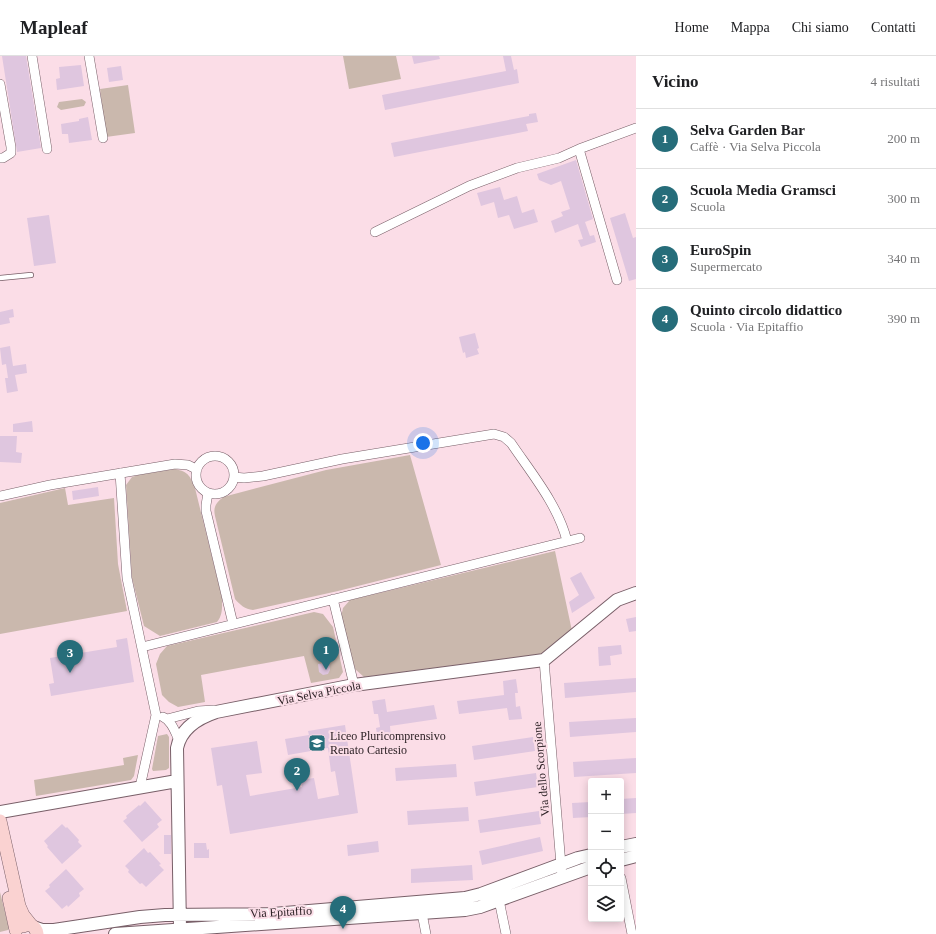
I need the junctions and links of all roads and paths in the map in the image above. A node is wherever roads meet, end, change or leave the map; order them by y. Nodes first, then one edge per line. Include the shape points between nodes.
1 (32, 56) edge
2 (89, 56) edge
3 (0, 84) edge
4 (636, 128) edge
5 (103, 138) dead end
6 (47, 149) dead end
7 (579, 149) junction
8 (0, 158) edge
9 (375, 232) dead end
10 (31, 275) dead end
11 (0, 278) edge
12 (617, 280) dead end
13 (196, 469) junction
14 (120, 473) junction
15 (234, 477) junction
16 (208, 493) junction
17 (0, 496) edge
18 (580, 538) dead end
19 (567, 541) junction
20 (636, 592) edge
21 (333, 599) junction
22 (233, 624) junction
23 (142, 647) junction
24 (544, 660) junction
25 (354, 686) junction
26 (231, 709) junction
27 (156, 715) junction
28 (167, 719) junction
29 (179, 740) junction
30 (177, 781) junction
31 (140, 787) junction
32 (0, 812) edge
33 (0, 821) edge
34 (636, 844) edge
35 (624, 846) edge
36 (636, 856) edge
37 (588, 857) edge
38 (0, 859) edge
39 (624, 859) edge
40 (588, 867) edge
41 (561, 871) junction
42 (623, 886) edge
43 (499, 900) junction
44 (421, 907) junction
45 (179, 914) junction
46 (35, 929) edge
47 (180, 929) junction
48 (15, 933) edge
49 (115, 934) edge
50 (426, 934) edge
51 (506, 934) edge
52 (632, 934) edge

1 - 6 street
2 - 5 street
3 - 8 street via 11,153
4 - 7 street
7 - 9 street via 559,158 517,168 469,186
7 - 12 street
10 - 11 lane
13 - 14 street via 188,465 175,464
13 - 15 street via 206,458 219,456 232,465
13 - 16 street via 197,483
14 - 17 street
14 - 23 street via 127,578
15 - 16 street via 232,484 224,493
15 - 19 street via 263,476 342,459 494,434 511,442 554,508
16 - 22 street via 206,511
18 - 19 street
19 - 21 street
20 - 24 street via 617,600
21 - 22 street
21 - 25 street
22 - 23 street
23 - 27 street
24 - 25 street, Via Selva Piccola
24 - 41 street, Via dello Scorpione
25 - 26 street, Via Selva Piccola
26 - 28 street via 198,711
26 - 29 street, Via Selva Piccola via 196,721 187,728
27 - 28 street
27 - 31 street
28 - 29 street
29 - 30 street
30 - 31 street
30 - 45 street
31 - 32 street
33 - 46 main road via 19,906
34 - 35 street
36 - 39 street
37 - 41 street, Via Epitaffio
38 - 48 main road
40 - 41 street, Via Epitaffio
41 - 43 street, Via Epitaffio
41 - 44 street, Via Epitaffio via 473,896
42 - 52 street
43 - 44 street, Via Epitaffio via 473,908
43 - 51 street
44 - 45 street, Via Epitaffio via 273,914
44 - 47 street, Via Epitaffio
44 - 50 street
45 - 46 street, Via Epitaffio via 54,930
45 - 47 street
46 - 48 main road, Via Epitaffio via 24,925
47 - 49 street, Via Epitaffio

